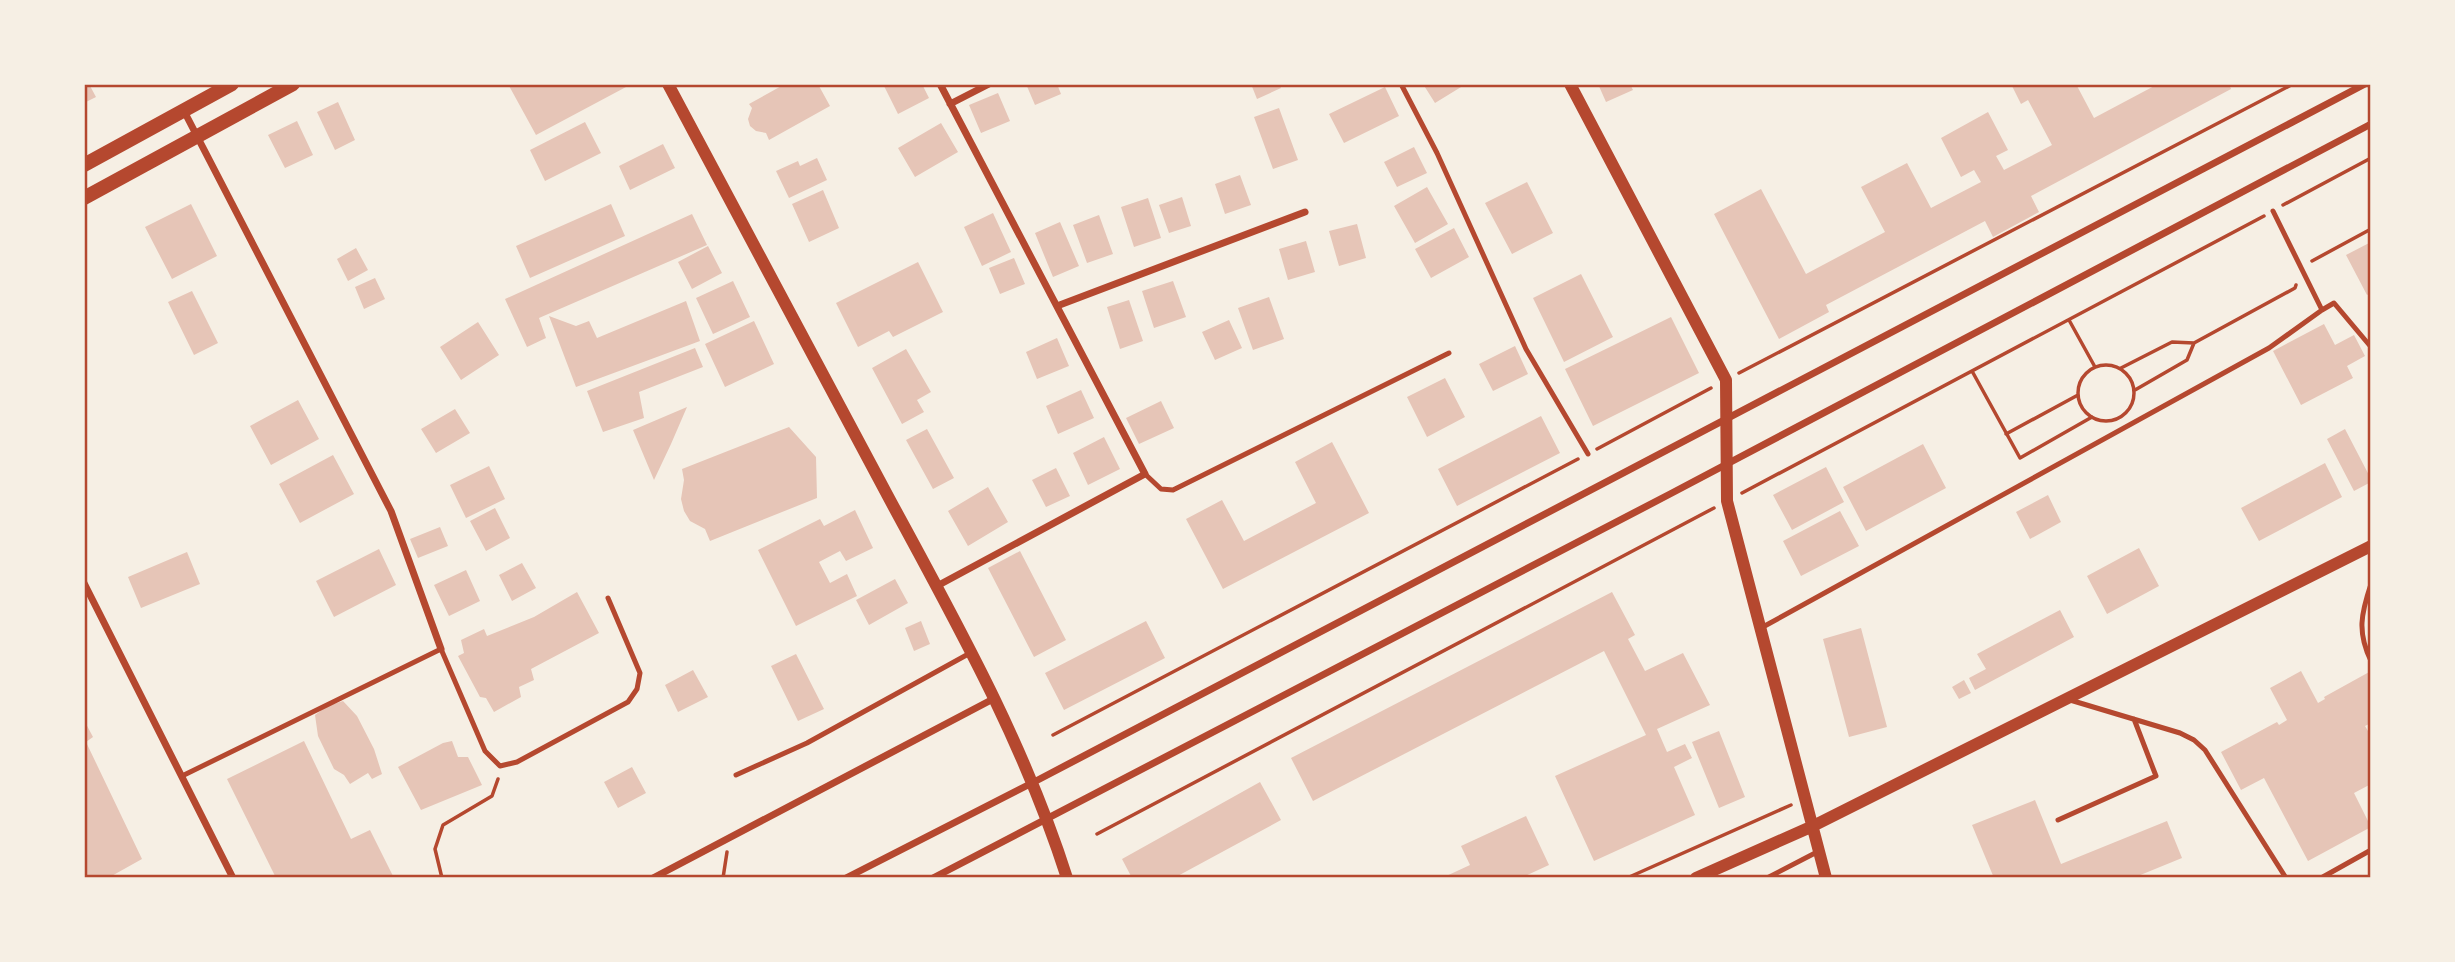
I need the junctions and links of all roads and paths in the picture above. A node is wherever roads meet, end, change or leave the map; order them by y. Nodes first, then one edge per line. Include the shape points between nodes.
1 (232, 84) edge
2 (293, 84) edge
3 (940, 84) edge
4 (989, 84) edge
5 (1401, 84) edge
6 (1570, 84) edge
7 (2293, 84) edge
8 (2365, 84) edge
9 (671, 85) edge
10 (950, 104) junction
11 (184, 110) junction
12 (2371, 124) edge
13 (200, 136) junction
14 (84, 165) edge
15 (84, 198) edge
16 (2273, 211) dead end
17 (1305, 212) dead end
18 (2371, 229) edge
19 (2301, 266) junction
20 (1057, 306) junction
21 (2322, 310) junction
22 (2068, 320) dead end
23 (2194, 343) junction
24 (2371, 347) edge
25 (1449, 353) dead end
26 (2095, 367) junction
27 (2121, 369) junction
28 (1972, 371) dead end
29 (1726, 380) junction
30 (2135, 391) junction
31 (2078, 396) junction
32 (1726, 418) junction
33 (2092, 418) junction
34 (2006, 434) junction
35 (1588, 454) junction
36 (1726, 463) junction
37 (1145, 474) junction
38 (2371, 546) edge
39 (84, 583) edge
40 (2371, 584) edge
41 (937, 586) junction
42 (608, 598) dead end
43 (1761, 628) junction
44 (441, 649) junction
45 (972, 652) junction
46 (2371, 661) edge
47 (995, 698) junction
48 (2067, 699) junction
49 (2134, 719) junction
50 (1053, 735) dead end
51 (500, 766) junction
52 (736, 775) dead end
53 (182, 776) junction
54 (1034, 782) junction
55 (1806, 799) junction
56 (1048, 818) junction
57 (2058, 820) dead end
58 (1813, 826) junction
59 (730, 838) junction
60 (2371, 850) edge
61 (1819, 851) junction
62 (233, 878) edge
63 (442, 878) edge
64 (653, 878) edge
65 (723, 878) edge
66 (846, 878) edge
67 (933, 878) edge
68 (1067, 878) edge
69 (1627, 878) edge
70 (1696, 878) edge
71 (1767, 878) edge
72 (1826, 878) edge
73 (2286, 878) edge
74 (2321, 878) edge

1 - 11 main road
2 - 13 main road
3 - 10 street
4 - 10 street
5 - 35 lane via 1526,349
6 - 29 street
7 - 29 path
8 - 32 street
9 - 41 street
10 - 20 street
11 - 13 street
11 - 14 main road
12 - 36 street
13 - 15 main road
13 - 44 street via 391,511
16 - 19 lane
17 - 20 street
18 - 19 path
19 - 21 lane
19 - 23 path via 2295,288
20 - 37 street
21 - 24 lane via 2334,303
21 - 43 lane via 2269,348
22 - 26 path
23 - 27 path via 2172,342
23 - 30 path via 2187,360
25 - 37 lane via 1172,490 1161,489
26 - 27 path
26 - 31 path via 2082,378
27 - 30 path
28 - 34 path
29 - 32 street
29 - 35 path
30 - 33 path via 2125,415 2109,421
31 - 33 path
31 - 34 path
32 - 36 street
32 - 54 street
33 - 34 path via 2020,458
35 - 50 path
36 - 43 street via 1727,501
36 - 56 street
37 - 41 street
38 - 48 street
39 - 53 street
40 - 46 lane via 2361,636
41 - 45 street
42 - 51 lane via 640,673 637,689 628,702 517,762
43 - 55 street
44 - 51 lane via 485,751
44 - 53 lane
45 - 47 street
45 - 52 lane via 807,743
47 - 54 street
47 - 59 street
48 - 49 lane
48 - 58 street
49 - 57 lane via 2156,776
49 - 73 lane via 2180,733 2205,750
51 - 63 path via 492,796 443,825 435,849
53 - 62 street
54 - 56 street
54 - 66 street
55 - 58 street
55 - 69 path
56 - 67 street
56 - 68 street
58 - 61 street
58 - 70 street
59 - 64 street
59 - 65 path
60 - 74 lane
61 - 71 lane
61 - 72 street

